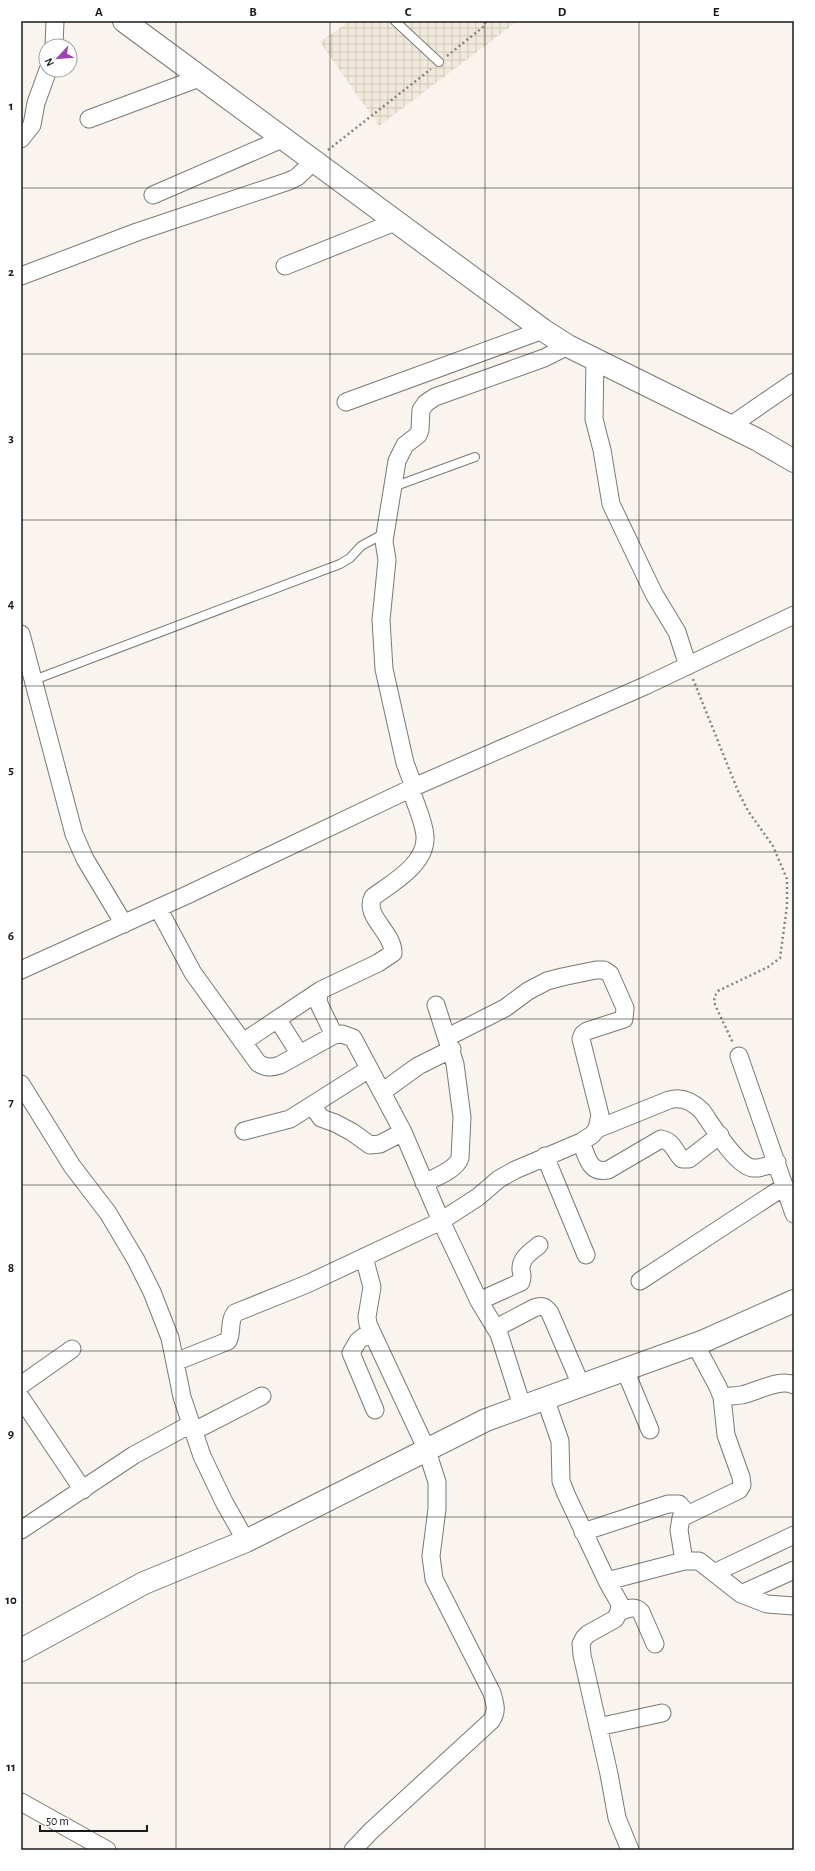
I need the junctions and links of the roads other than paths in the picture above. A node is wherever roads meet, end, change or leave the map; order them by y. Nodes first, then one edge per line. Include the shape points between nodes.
1 (55, 21) edge
2 (124, 21) edge
3 (395, 21) edge
4 (54, 38) edge
5 (439, 62) road end
6 (45, 78) edge
7 (199, 78) junction
8 (89, 119) dead end
9 (21, 138) edge
10 (282, 139) junction
11 (314, 162) junction
12 (153, 195) dead end
13 (395, 222) junction
14 (285, 266) dead end
15 (21, 276) edge
16 (543, 330) junction
17 (568, 346) junction
18 (595, 360) junction
19 (794, 382) edge
20 (346, 402) dead end
21 (730, 426) junction
22 (475, 457) dead end
23 (794, 461) edge
24 (392, 488) junction
25 (385, 532) junction
26 (794, 614) edge
27 (21, 634) edge
28 (688, 666) junction
29 (34, 680) junction
30 (412, 788) junction
31 (158, 908) junction
32 (124, 924) junction
33 (21, 970) edge
34 (321, 990) junction
35 (436, 1005) dead end
36 (278, 1020) junction
37 (334, 1035) junction
38 (243, 1042) junction
39 (450, 1043) junction
40 (299, 1053) junction
41 (739, 1056) road end
42 (370, 1069) junction
43 (21, 1084) edge
44 (382, 1092) junction
45 (312, 1106) junction
46 (597, 1129) junction
47 (244, 1131) dead end
48 (403, 1132) junction
49 (720, 1135) junction
50 (581, 1142) junction
51 (544, 1156) junction
52 (777, 1162) junction
53 (424, 1183) junction
54 (785, 1186) junction
55 (794, 1214) edge
56 (441, 1221) junction
57 (539, 1245) dead end
58 (586, 1255) dead end
59 (364, 1257) junction
60 (640, 1281) dead end
61 (479, 1301) junction
62 (794, 1302) edge
63 (496, 1328) junction
64 (371, 1330) junction
65 (695, 1344) junction
66 (72, 1349) dead end
67 (175, 1362) junction
68 (625, 1370) junction
69 (21, 1385) edge
70 (581, 1385) junction
71 (794, 1385) edge
72 (262, 1396) dead end
73 (722, 1397) junction
74 (21, 1398) edge
75 (545, 1398) junction
76 (522, 1406) junction
77 (375, 1410) dead end
78 (192, 1428) junction
79 (650, 1430) dead end
80 (426, 1448) junction
81 (83, 1490) junction
82 (688, 1514) junction
83 (21, 1530) edge
84 (583, 1532) junction
85 (794, 1534) edge
86 (246, 1541) junction
87 (684, 1561) junction
88 (794, 1570) edge
89 (714, 1573) junction
90 (607, 1581) junction
91 (741, 1594) junction
92 (794, 1606) edge
93 (619, 1612) junction
94 (655, 1644) dead end
95 (21, 1650) edge
96 (662, 1713) dead end
97 (598, 1727) junction
98 (21, 1802) edge
99 (107, 1850) edge
100 (353, 1850) edge
101 (630, 1850) edge

1 - 4 street
2 - 7 street
3 - 5 lane
6 - 9 street via 36,103 32,125
7 - 8 street
7 - 10 street
10 - 11 street
10 - 12 street
11 - 13 street
11 - 15 street via 289,181 137,232
13 - 14 street
13 - 16 street
16 - 17 street
16 - 20 street
17 - 18 street
17 - 24 street via 544,358 435,397 426,403 421,410 418,435 405,445 397,460
18 - 21 street
18 - 28 street via 594,420 611,504 654,594 677,632
19 - 21 street
21 - 23 street
22 - 24 lane
24 - 25 street
25 - 29 lane via 361,546 340,564
25 - 30 street via 387,560 381,620 382,654
26 - 28 street
27 - 29 street
28 - 30 street
29 - 32 street via 74,834 85,859
30 - 31 street
30 - 34 street via 424,828 422,851 412,866 370,902 372,911 392,943 392,953 378,963
31 - 32 street
31 - 38 street via 186,960
32 - 33 street
34 - 36 street
34 - 37 street via 317,1000
35 - 39 street
36 - 38 street
36 - 40 street
37 - 40 street
37 - 42 street via 342,1034 353,1038
38 - 40 street via 258,1063 265,1067 280,1065
39 - 44 street
39 - 46 street via 528,991 562,977 604,970 610,974 626,1014 620,1021 587,1031 581,1039 600,1115
39 - 53 street via 456,1064 462,1117 460,1158 459,1163 452,1168
41 - 52 street
42 - 44 street
42 - 45 street
43 - 67 street via 72,1166 108,1213 136,1260 165,1323
44 - 48 street
45 - 47 street via 285,1121
45 - 48 street via 321,1118 352,1132 370,1145 380,1144
46 - 49 street via 675,1098 697,1106
46 - 50 street
48 - 53 street
49 - 50 street via 689,1159 682,1159 668,1140 661,1139 602,1172 592,1168
49 - 52 street via 744,1166 760,1168
50 - 51 street
51 - 56 street via 498,1180 478,1197
51 - 58 street
52 - 54 street
53 - 56 street
54 - 55 street
54 - 60 street
56 - 59 street
56 - 61 street
57 - 61 street via 522,1259 521,1282
59 - 64 street via 372,1286 367,1317
59 - 67 street via 290,1292 235,1313 231,1318 232,1334 228,1341
61 - 63 street
62 - 65 street
63 - 70 street via 534,1308 546,1307
63 - 76 street
64 - 77 street via 358,1341 351,1353
64 - 80 street
65 - 68 street
65 - 73 street
66 - 69 street
67 - 78 street
68 - 70 street
68 - 79 street
70 - 75 street
71 - 73 street via 776,1385 741,1395
72 - 78 street
73 - 82 street via 726,1435 742,1485 739,1490
74 - 81 street
75 - 76 street
75 - 84 street via 560,1441 561,1481
76 - 80 street
78 - 81 street via 134,1455
78 - 86 street via 202,1456
80 - 86 street
80 - 100 street via 437,1482 438,1500 431,1556 434,1579 492,1693 495,1715 474,1738
81 - 83 street
82 - 84 street via 679,1504 668,1504
82 - 87 street via 681,1518 679,1523
84 - 90 street
85 - 89 street
86 - 95 street via 144,1583
87 - 89 street via 699,1561
87 - 90 street
88 - 91 street
89 - 91 street
90 - 93 street via 620,1604
91 - 92 street via 767,1604
93 - 94 street via 637,1608 642,1612
93 - 97 street via 608,1624 588,1634 581,1644
96 - 97 street
97 - 101 street via 617,1818
98 - 99 street

